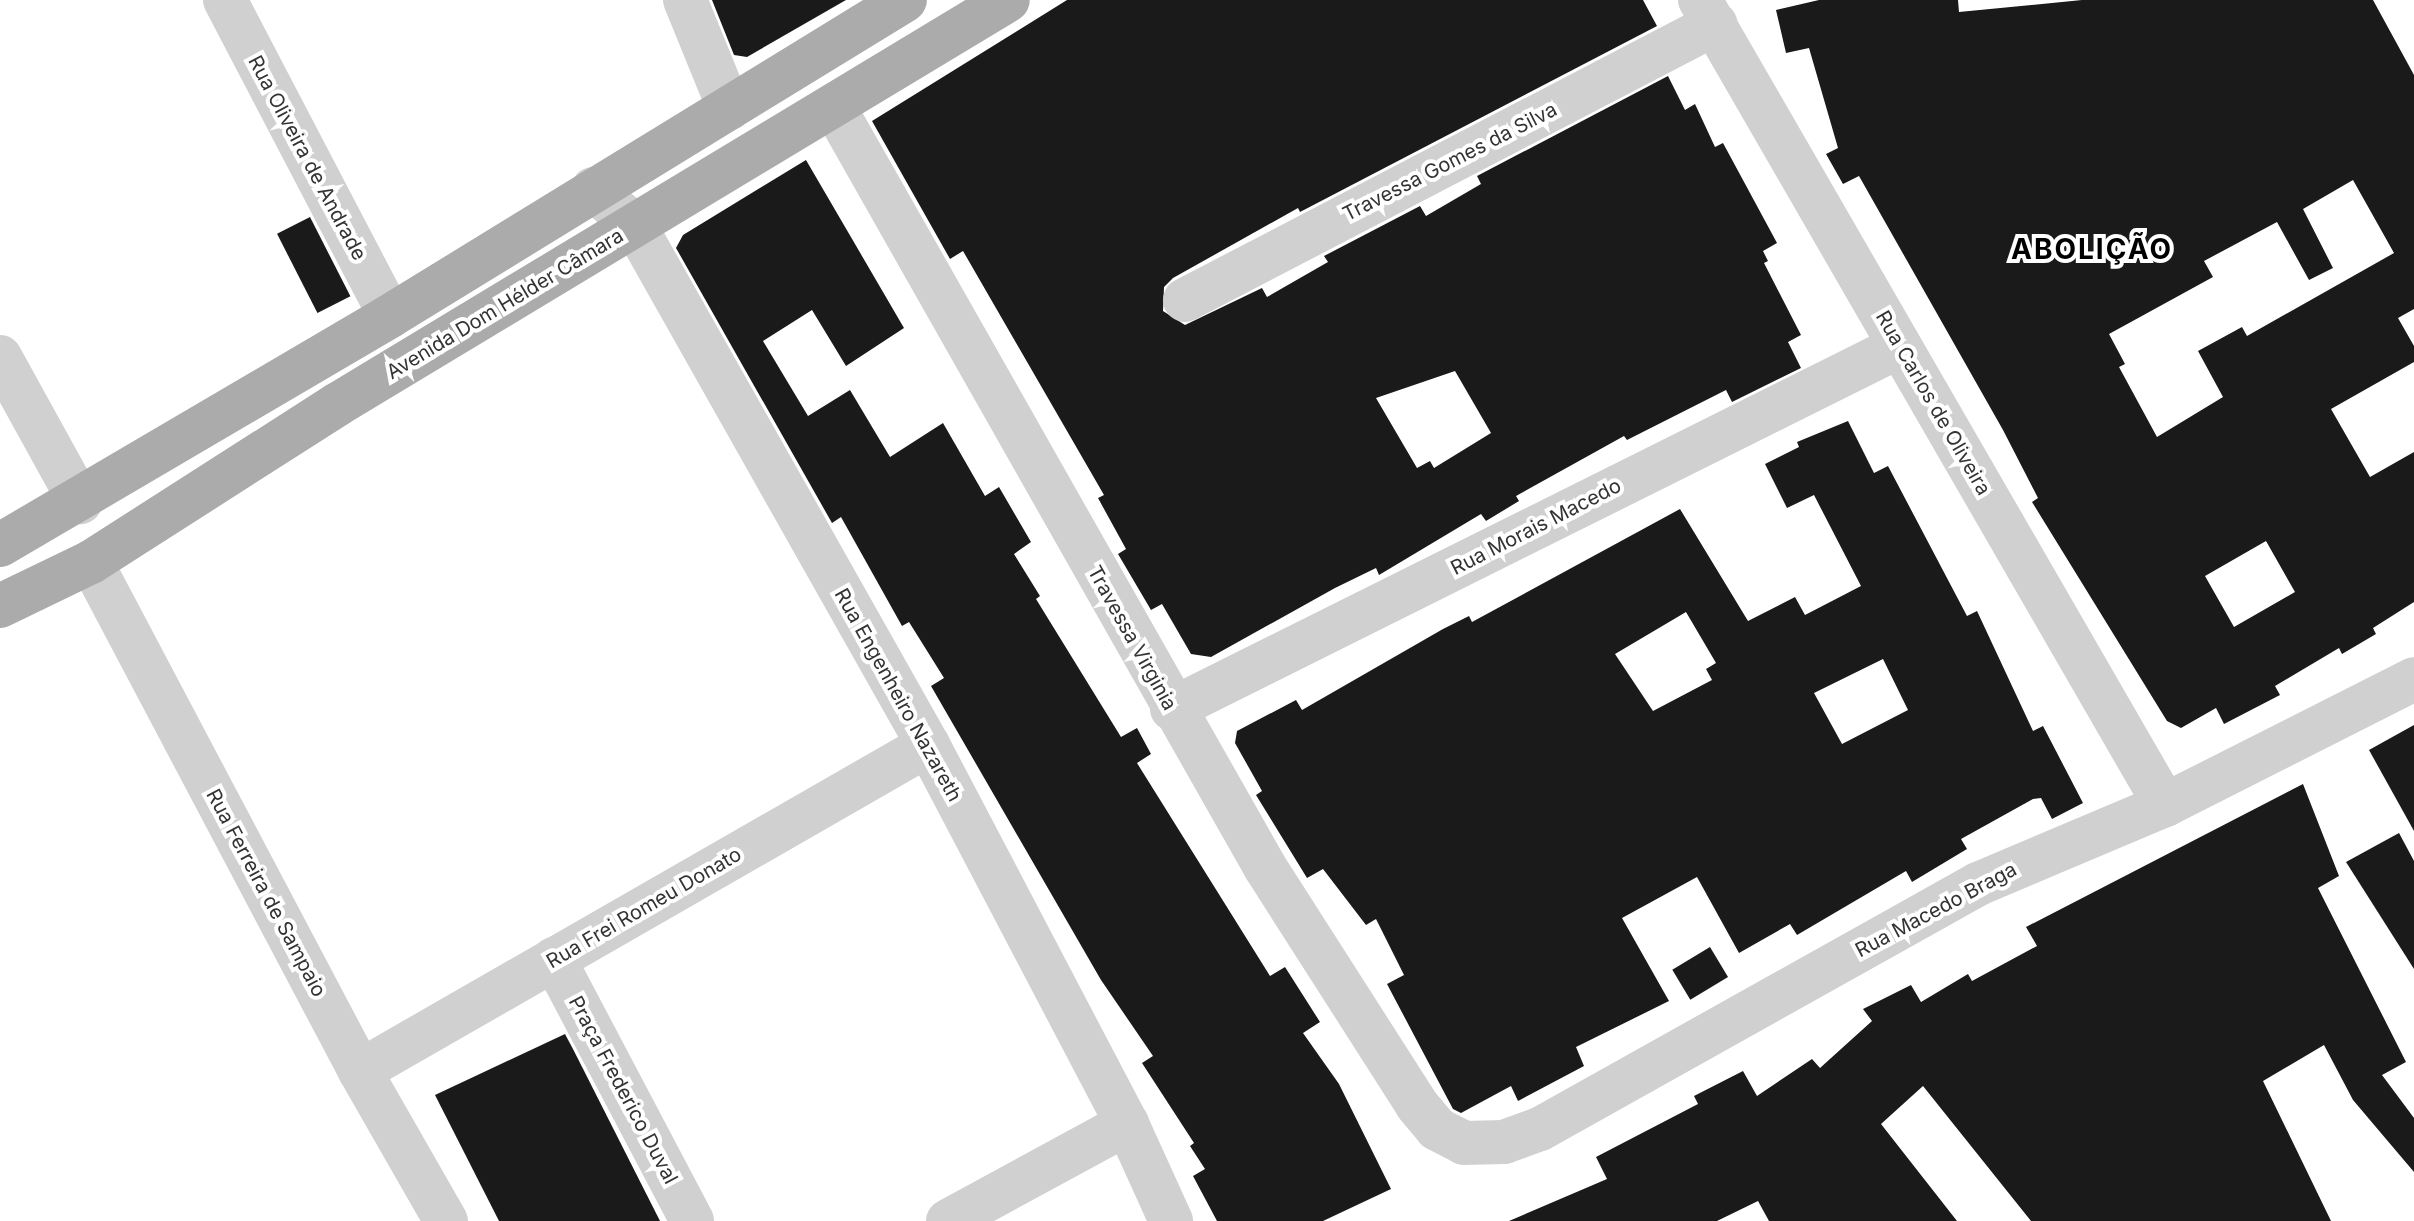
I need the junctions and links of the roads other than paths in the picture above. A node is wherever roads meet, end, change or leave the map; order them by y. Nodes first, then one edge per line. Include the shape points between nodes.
1 (225, 0) edge
2 (685, 0) edge
3 (905, 0) edge
4 (1008, 0) edge
5 (1708, 12) edge
6 (834, 107) junction
7 (729, 108) junction
8 (593, 189) junction
9 (635, 226) junction
10 (1185, 300) dead end
11 (390, 316) junction
12 (1900, 346) junction
13 (0, 357) edge
14 (80, 502) junction
15 (0, 545) edge
16 (91, 562) junction
17 (0, 606) edge
18 (2414, 679) edge
19 (1172, 709) junction
20 (928, 745) junction
21 (2165, 805) junction
22 (554, 959) junction
23 (360, 1071) junction
24 (1127, 1124) junction
25 (1464, 1143) joint
26 (432, 1218) edge
27 (692, 1221) edge
28 (948, 1221) edge
29 (1171, 1221) edge

1 - 11 street, Rua Oliveira de Andrade
2 - 7 street
3 - 7 main road
4 - 6 main road, Avenida Dom Hélder Câmara
5 - 10 street, Travessa Gomes da Silva
5 - 12 street, Rua Carlos de Oliveira
6 - 9 main road, Avenida Dom Hélder Câmara
6 - 19 street, Travessa Virginia
7 - 8 main road
8 - 9 street, Rua Engenheiro Nazareth
8 - 11 main road
9 - 16 main road, Avenida Dom Hélder Câmara via 338,404
9 - 20 street, Rua Engenheiro Nazareth
11 - 14 main road
12 - 19 street, Rua Morais Macedo
12 - 21 street, Rua Carlos de Oliveira
13 - 14 street
14 - 15 main road
16 - 17 main road, Avenida Dom Hélder Câmara
16 - 23 street, Rua Ferreira de Sampaio
18 - 21 street, Rua Macedo Braga
19 - 25 street, Travessa Virginia via 1417,1105 1437,1129
20 - 22 street, Rua Frei Romeu Donato
20 - 24 street, Rua Engenheiro Nazareth
21 - 25 street, Rua Macedo Braga via 1978,884 1540,1129 1504,1142
22 - 23 street, Rua Frei Romeu Donato
22 - 27 street, Praça Frederico Duval
23 - 26 street, Rua Ferreira de Sampaio
24 - 28 street
24 - 29 street, Rua Engenheiro Nazareth

